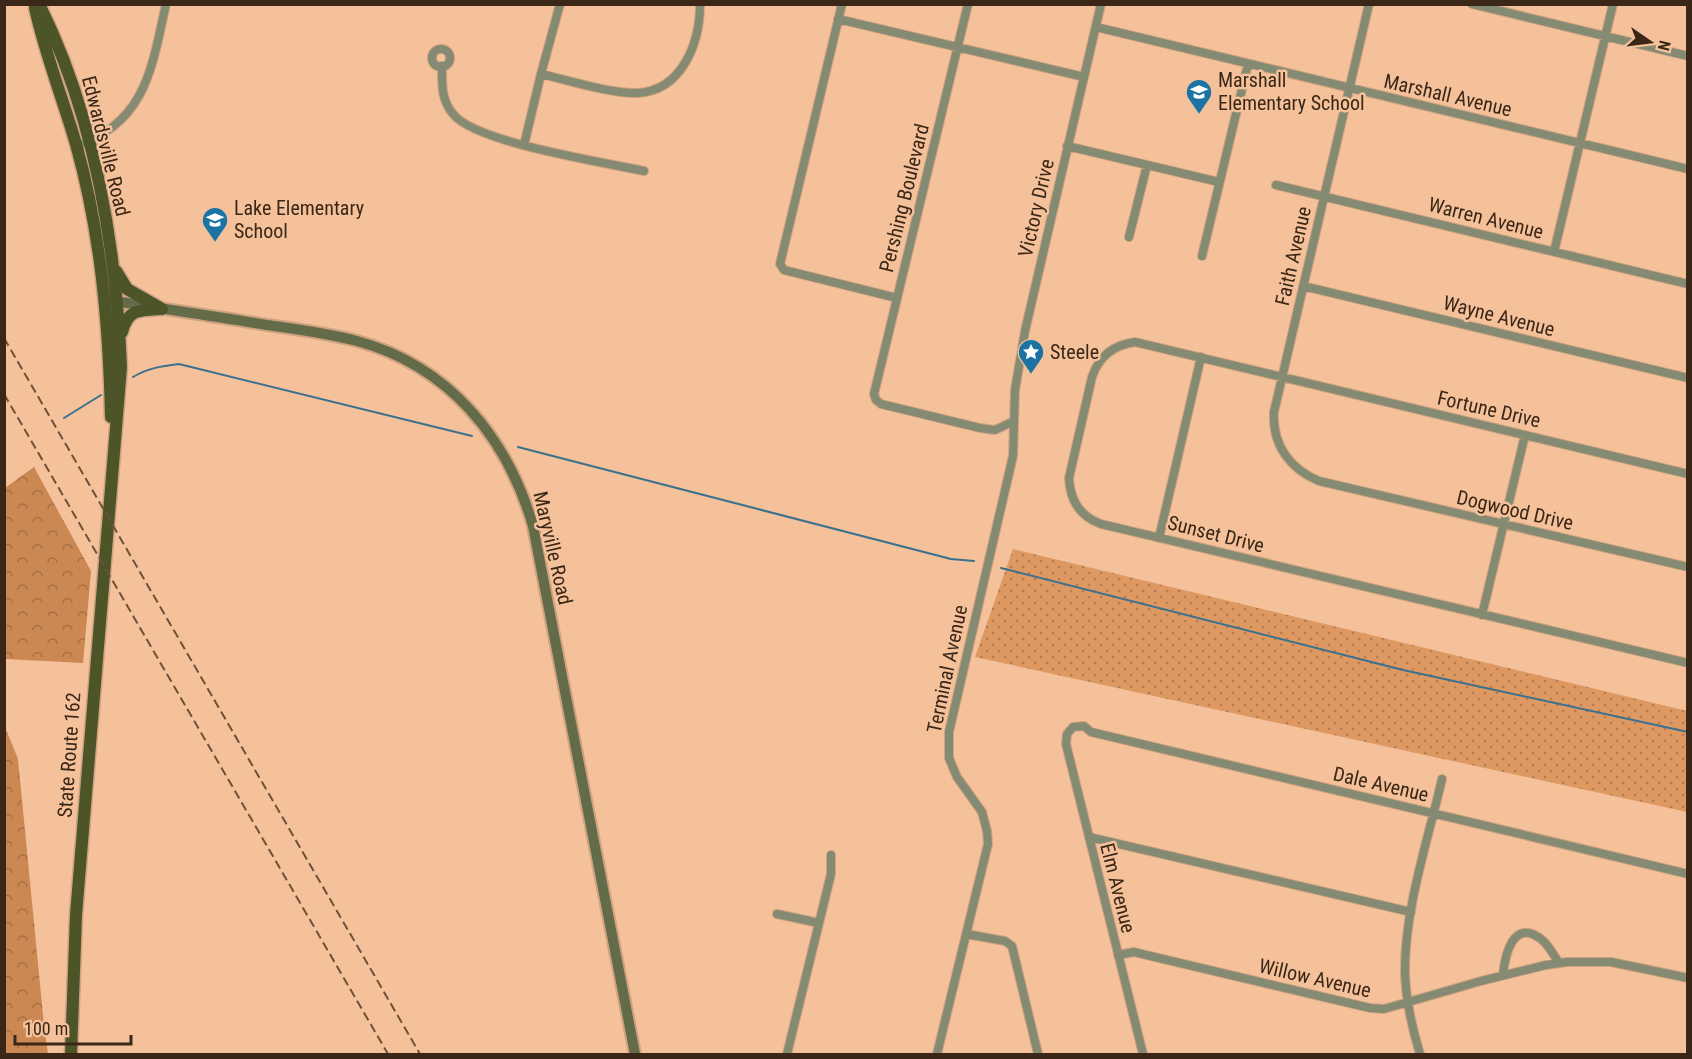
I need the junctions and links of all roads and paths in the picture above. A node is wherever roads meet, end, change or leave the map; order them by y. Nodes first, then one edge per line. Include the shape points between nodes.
1 (37, 4) edge
2 (166, 4) edge
3 (560, 4) edge
4 (700, 4) edge
5 (842, 4) edge
6 (968, 4) edge
7 (1101, 4) edge
8 (1369, 4) edge
9 (1472, 4) edge
10 (1613, 4) edge
11 (838, 18) junction
12 (1096, 27) junction
13 (1605, 36) junction
14 (958, 46) junction
15 (1688, 56) edge
16 (1248, 64) junction
17 (442, 66) dead end
18 (541, 74) junction
19 (1084, 77) junction
20 (1349, 89) junction
21 (88, 141) junction
22 (1580, 144) junction
23 (524, 145) junction
24 (76, 146) junction
25 (1067, 146) junction
26 (1147, 165) junction
27 (1688, 169) edge
28 (644, 171) dead end
29 (1219, 182) junction
30 (1276, 185) dead end
31 (1324, 196) junction
32 (1129, 237) dead end
33 (1554, 252) junction
34 (1202, 256) dead end
35 (113, 262) junction
36 (1688, 284) edge
37 (1303, 286) junction
38 (897, 298) junction
39 (112, 301) junction
40 (162, 309) junction
41 (120, 339) junction
42 (1202, 357) junction
43 (1282, 376) junction
44 (1688, 378) edge
45 (1014, 421) junction
46 (1525, 435) junction
47 (113, 460) junction
48 (1688, 474) edge
49 (1335, 485) joint
50 (1504, 525) junction
51 (1159, 538) junction
52 (1688, 567) edge
53 (1482, 615) junction
54 (1688, 663) edge
55 (1070, 730) joint
56 (1442, 779) dead end
57 (1434, 814) junction
58 (1089, 837) junction
59 (831, 855) dead end
60 (1688, 873) edge
61 (1412, 912) junction
62 (777, 914) dead end
63 (819, 923) junction
64 (966, 934) junction
65 (1118, 955) junction
66 (1558, 963) junction
67 (1503, 975) junction
68 (1688, 978) edge
69 (1408, 1004) junction
70 (71, 1054) edge
71 (635, 1054) edge
72 (787, 1054) edge
73 (937, 1054) edge
74 (1038, 1054) edge
75 (1143, 1054) edge
76 (1420, 1054) edge

1 - 21 main road, Edwardsville Road via 54,34
1 - 24 main road, Edwardsville Road via 46,50
2 - 21 street via 143,92 118,123
3 - 18 street
4 - 18 street via 698,30 689,56 681,71 657,89 625,92
5 - 11 street
6 - 14 street, Pershing Boulevard
7 - 12 street, Victory Drive
8 - 20 street, Faith Avenue
9 - 13 street
10 - 13 street
11 - 14 street
11 - 38 street via 780,264
12 - 16 street, Marshall Avenue
12 - 19 street, Victory Drive
13 - 15 street
13 - 22 street
14 - 19 street
14 - 38 street, Pershing Boulevard
16 - 20 street, Marshall Avenue
16 - 29 street
17 - 23 street via 443,93 455,117 481,132
18 - 23 street
19 - 25 street, Victory Drive
20 - 22 street, Marshall Avenue
20 - 31 street, Faith Avenue
21 - 24 street
21 - 35 main road, Edwardsville Road
22 - 27 street, Marshall Avenue
22 - 33 street
23 - 28 street
24 - 39 main road, Edwardsville Road
25 - 26 street
25 - 45 street, Victory Drive via 1021,352
26 - 29 street
26 - 32 street
29 - 34 street
30 - 31 street, Warren Avenue
31 - 33 street, Warren Avenue
31 - 37 street, Faith Avenue
33 - 36 street, Warren Avenue
35 - 39 main road, Edwardsville Road
35 - 40 main road via 127,290
37 - 43 street, Faith Avenue
37 - 44 street, Wayne Avenue
38 - 45 street, Pershing Boulevard via 874,394 876,400 988,429
39 - 40 main road, Maryville Road
39 - 41 main road, State Route 162
39 - 47 main road, State Route 162
40 - 41 main road via 136,310 128,317
40 - 71 main road, Maryville Road via 340,336 380,348 449,389 498,444 518,482 533,526
41 - 47 main road, State Route 162 via 120,393
42 - 43 street, Sunset Drive
42 - 51 street
42 - 51 street, Sunset Drive via 1144,343 1125,344 1102,357 1092,377 1069,478 1072,498 1080,511 1094,521
43 - 46 street, Fortune Drive
43 - 49 street, Faith Avenue via 1273,425 1279,445 1298,470
45 - 64 street, Terminal Avenue via 1011,470 948,740 952,767 982,812 987,831 986,854
46 - 48 street, Fortune Drive
46 - 50 street
47 - 70 main road, State Route 162 via 76,915
49 - 50 street, Dogwood Drive
50 - 52 street, Dogwood Drive
50 - 53 street
51 - 53 street, Sunset Drive
53 - 54 street, Sunset Drive
55 - 57 street, Dale Avenue via 1084,726 1091,732
55 - 58 street, Elm Avenue via 1066,744
56 - 57 street
57 - 60 street, Dale Avenue
57 - 61 street
58 - 61 street
58 - 65 street, Elm Avenue
59 - 63 street via 832,867
61 - 69 street via 1406,952
62 - 63 street
63 - 72 street
64 - 73 street, Terminal Avenue
64 - 74 street via 1005,941 1012,946
65 - 69 street, Willow Avenue via 1134,952 1370,1008 1391,1009
65 - 75 street, Elm Avenue
66 - 67 street, Willow Avenue
66 - 67 street via 1542,940 1523,933 1508,947
66 - 68 street, Willow Avenue via 1611,962
67 - 69 street, Willow Avenue
69 - 76 street

